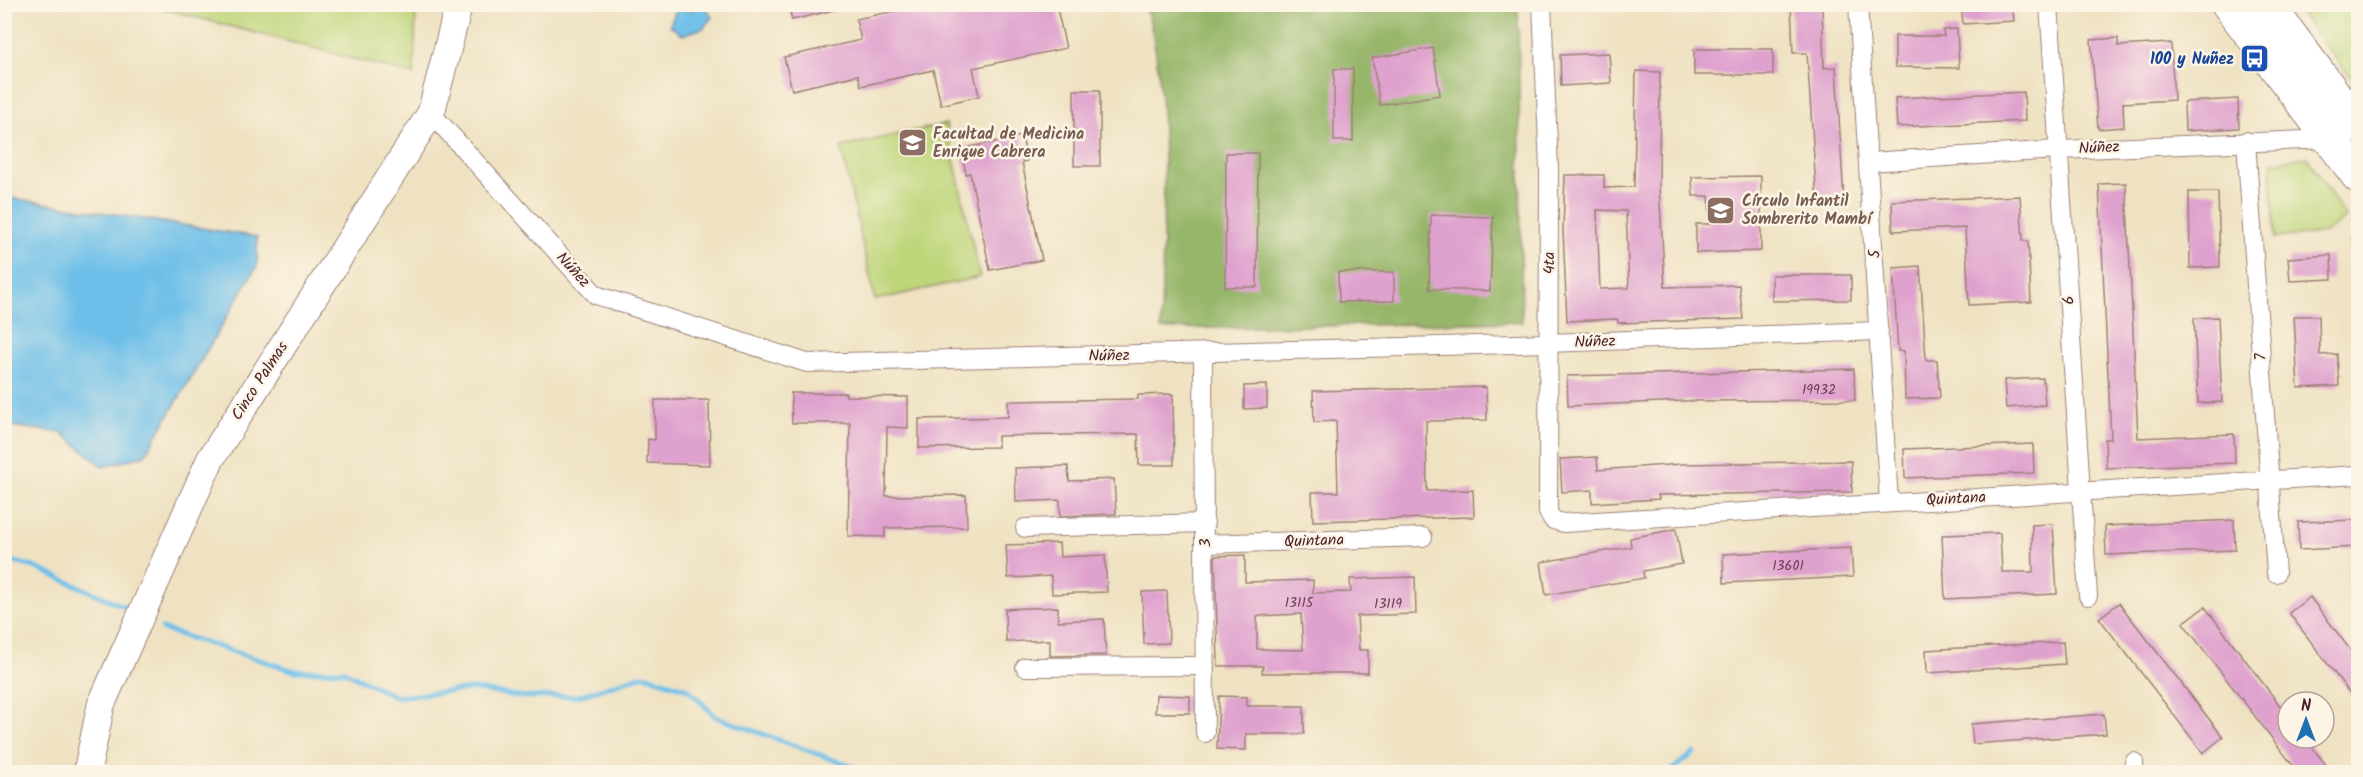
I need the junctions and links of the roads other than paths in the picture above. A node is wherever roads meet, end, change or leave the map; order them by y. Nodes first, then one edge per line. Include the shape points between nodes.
1 (459, 4) edge
2 (1542, 4) edge
3 (1858, 4) edge
4 (2049, 4) edge
5 (2228, 4) edge
6 (2267, 4) edge
7 (431, 113) junction
8 (2344, 132) edge
9 (2246, 141) junction
10 (2058, 150) junction
11 (1869, 162) junction
12 (2358, 176) edge
13 (1879, 331) junction
14 (1548, 343) junction
15 (1203, 354) junction
16 (2358, 475) edge
17 (2270, 480) junction
18 (2083, 492) junction
19 (1889, 503) junction
20 (1553, 520) joint
21 (1205, 523) junction
22 (1025, 528) dead end
23 (1424, 537) dead end
24 (1205, 544) junction
25 (2276, 573) dead end
26 (2088, 596) dead end
27 (1205, 666) junction
28 (1025, 667) dead end
29 (1205, 733) dead end
30 (87, 772) edge

1 - 7 street, Cinco Palmas
2 - 14 street, 4ta via 1549,169
3 - 11 street, 5
4 - 10 street, 6
5 - 8 highway
6 - 8 highway
7 - 15 street, Núñez via 596,295 807,363
7 - 30 street, Cinco Palmas via 210,460 101,705
8 - 9 street, Núñez
8 - 12 highway
9 - 10 street, Núñez
9 - 17 street, 7
10 - 11 street, Núñez
10 - 18 street, 6
11 - 13 street, 5
13 - 14 street, Núñez
13 - 19 street, 5
14 - 15 street, Núñez
14 - 20 street, 4ta via 1548,512
15 - 21 street, 3
16 - 17 street, Quintana
17 - 18 street, Quintana
17 - 25 street, 7
18 - 19 street, Quintana
18 - 26 street, 6
19 - 20 street, Quintana via 1563,523
21 - 22 street
21 - 24 street, 3
23 - 24 street, Quintana
24 - 27 street, 3
27 - 28 street
27 - 29 street, 3

